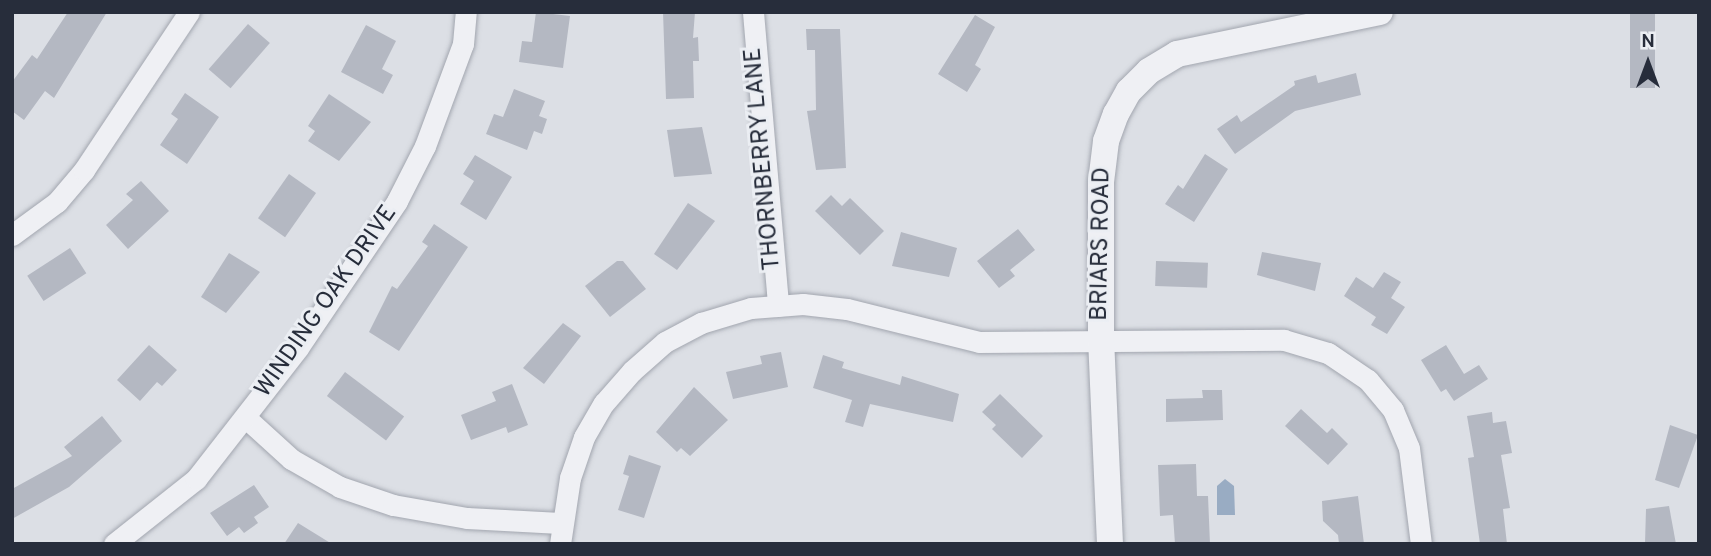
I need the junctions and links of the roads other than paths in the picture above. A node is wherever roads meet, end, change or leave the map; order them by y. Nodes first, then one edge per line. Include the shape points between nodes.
1 (189, 12) edge
2 (466, 12) edge
3 (753, 12) edge
4 (1380, 12) edge
5 (12, 234) edge
6 (778, 306) junction
7 (1101, 341) junction
8 (246, 418) junction
9 (560, 533) edge
10 (114, 544) edge
11 (1110, 544) edge
12 (1421, 544) edge

1 - 5 street via 85,170 57,202
2 - 8 street, WINDING OAK DRIVE via 463,44 425,146 397,201
3 - 6 street, THORNBERRY LANE
4 - 7 street, BRIARS ROAD via 1177,54 1129,91 1116,114 1102,162
6 - 7 street via 847,309 979,342
6 - 9 street via 751,308 701,323 665,342 632,370 604,403 584,437
7 - 11 street, BRIARS ROAD
7 - 12 street via 1284,340 1328,353 1368,380 1394,410 1409,448
8 - 9 street via 291,459 340,487 393,505
8 - 10 street, WINDING OAK DRIVE via 196,479

